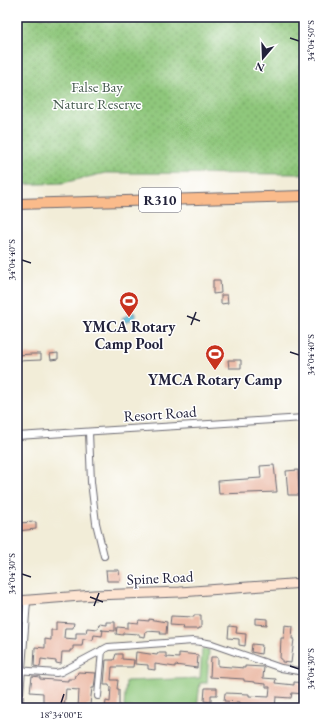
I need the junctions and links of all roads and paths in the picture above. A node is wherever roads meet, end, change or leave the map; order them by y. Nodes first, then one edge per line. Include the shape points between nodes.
1 (304, 196) edge
2 (17, 204) edge
3 (304, 418) edge
4 (89, 432) junction
5 (17, 436) edge
6 (104, 556) dead end
7 (304, 583) edge
8 (22, 601) edge
9 (102, 650) junction
10 (19, 671) edge
11 (304, 672) edge
12 (98, 696) dead end
13 (19, 708) edge

1 - 2 main road, R310
3 - 4 street, Resort Road
4 - 5 street, Resort Road
4 - 6 street via 91,482 96,523
7 - 8 main road, Spine Road
8 - 10 street
9 - 10 street via 59,673
9 - 11 street via 108,647 202,642 281,668
9 - 12 street
10 - 13 street

